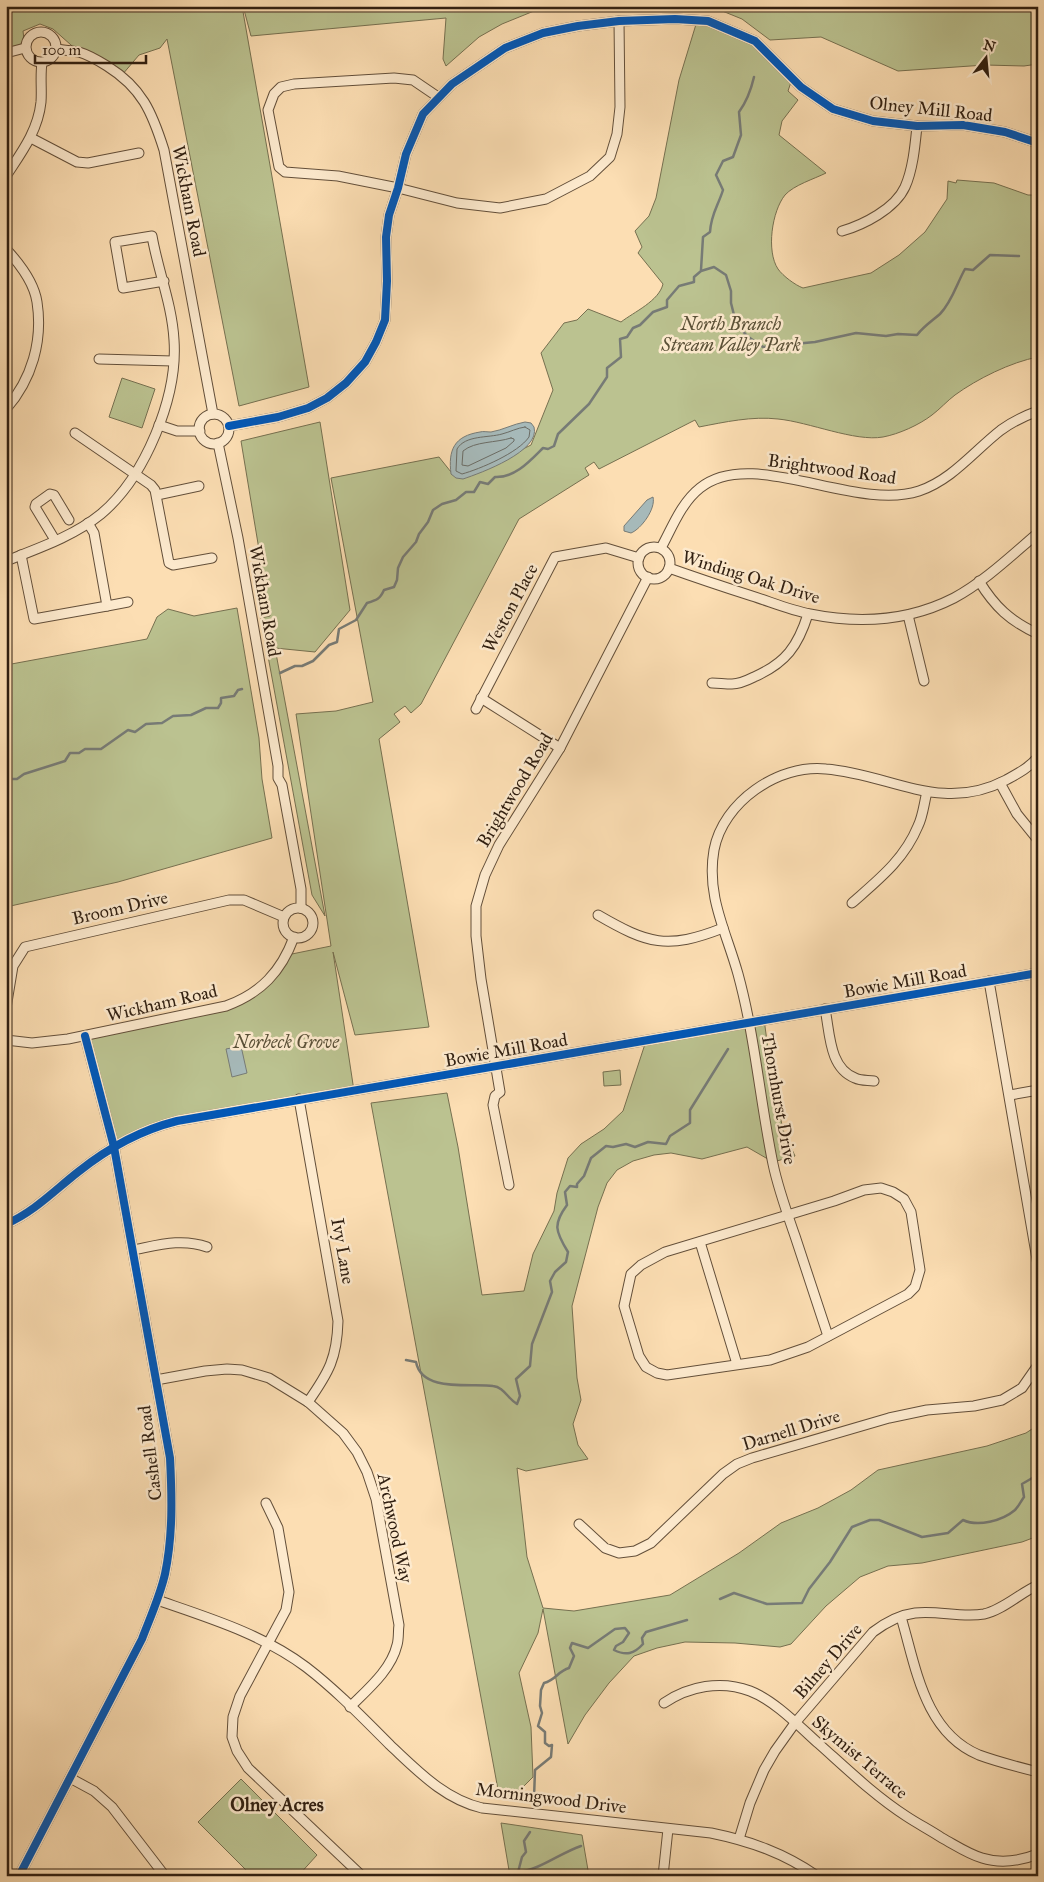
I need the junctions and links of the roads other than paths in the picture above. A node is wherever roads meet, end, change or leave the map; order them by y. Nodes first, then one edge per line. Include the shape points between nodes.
1 (619, 21) junction
2 (25, 48) junction
3 (56, 49) junction
4 (6, 53) edge
5 (42, 63) junction
6 (438, 97) junction
7 (917, 126) junction
8 (31, 138) junction
9 (1038, 143) edge
10 (139, 153) dead end
11 (6, 176) edge
12 (398, 188) junction
13 (842, 231) dead end
14 (6, 249) edge
15 (164, 281) junction
16 (100, 359) dead end
17 (173, 361) junction
18 (6, 409) edge
19 (1038, 411) edge
20 (213, 414) junction
21 (159, 425) junction
22 (229, 426) junction
23 (200, 431) junction
24 (75, 433) dead end
25 (218, 443) junction
26 (135, 473) junction
27 (199, 486) dead end
28 (157, 495) junction
29 (70, 520) dead end
30 (88, 522) junction
31 (1038, 533) edge
32 (55, 540) junction
33 (661, 548) junction
34 (21, 555) junction
35 (212, 558) dead end
36 (639, 558) junction
37 (6, 561) edge
38 (669, 568) junction
39 (648, 577) junction
40 (979, 580) junction
41 (128, 602) dead end
42 (107, 606) junction
43 (808, 614) junction
44 (908, 615) junction
45 (1038, 634) edge
46 (924, 681) dead end
47 (712, 683) dead end
48 (481, 698) junction
49 (476, 709) dead end
50 (560, 748) junction
51 (1038, 757) edge
52 (1000, 783) junction
53 (927, 792) junction
54 (1038, 840) edge
55 (852, 903) dead end
56 (301, 908) junction
57 (598, 915) dead end
58 (284, 917) junction
59 (723, 928) junction
60 (294, 938) junction
61 (1038, 973) edge
62 (989, 981) junction
63 (6, 1008) edge
64 (825, 1009) junction
65 (748, 1022) junction
66 (104, 1032) junction
67 (85, 1036) junction
68 (6, 1040) edge
69 (91, 1057) junction
70 (496, 1066) junction
71 (874, 1081) dead end
72 (1038, 1090) edge
73 (1010, 1095) junction
74 (299, 1099) junction
75 (114, 1147) junction
76 (509, 1185) dead end
77 (788, 1215) junction
78 (6, 1224) edge
79 (700, 1242) junction
80 (207, 1247) dead end
81 (133, 1250) junction
82 (1038, 1265) edge
83 (828, 1336) junction
84 (737, 1364) junction
85 (1038, 1366) edge
86 (156, 1380) junction
87 (308, 1402) junction
88 (266, 1503) dead end
89 (579, 1524) dead end
90 (1038, 1585) edge
91 (157, 1600) junction
92 (901, 1617) junction
93 (269, 1644) junction
94 (664, 1703) dead end
95 (350, 1706) junction
96 (795, 1723) junction
97 (1038, 1772) edge
98 (70, 1778) junction
99 (668, 1829) junction
100 (739, 1839) junction
101 (1038, 1854) edge
102 (19, 1876) edge
103 (165, 1876) edge
104 (362, 1876) edge
105 (663, 1876) edge
106 (817, 1876) edge

1 - 6 street, Olney Mill Road via 543,33 505,48
1 - 7 street, Olney Mill Road via 708,21 755,41 801,87 833,109 872,121
1 - 12 street via 620,107 617,134 610,158 590,176 546,199 500,208 457,203
2 - 3 street via 29,37 44,32 54,38
2 - 4 street
2 - 5 street via 30,59
3 - 5 street via 52,59
3 - 20 street, Wickham Road via 98,60 122,75 139,92 155,123 164,150
5 - 8 street via 41,104
6 - 12 street, Olney Mill Road via 423,114 406,154
6 - 12 street via 413,80 394,78 294,84 281,87 271,100 268,110 279,167 285,172 338,176
7 - 9 street, Olney Mill Road via 963,125 1005,132
7 - 13 street via 905,188 872,219
8 - 10 street via 77,162 88,163
8 - 11 street
12 - 22 street, Olney Mill Road via 386,237 385,320 365,362 340,388 308,408
14 - 18 street via 26,274 37,300 38,336 33,364 21,391
15 - 15 street via 123,288 115,242 152,236 157,266
15 - 17 street via 174,341
16 - 17 street
17 - 21 street
19 - 33 street, Brightwood Road via 1001,430 934,485 902,496 851,492 754,474 716,478 690,498
20 - 22 street via 223,417
20 - 23 street via 204,418
21 - 23 street via 177,431
21 - 26 street
22 - 25 street via 227,437
23 - 25 street via 204,440
24 - 26 street
25 - 56 street, Wickham Road via 278,766 282,768 282,785 301,889
26 - 28 street via 151,485
26 - 30 street via 101,514
27 - 28 street
28 - 35 street via 169,563
29 - 32 street via 54,495 50,494 36,504
30 - 32 street
30 - 42 street via 94,533
31 - 40 street, Winding Oak Drive
32 - 34 street
33 - 36 street via 647,549
33 - 38 street via 669,556
34 - 37 street
34 - 42 street via 34,619
36 - 39 street via 641,571
36 - 48 street, Weston Place via 606,548 555,557
38 - 39 street via 662,577
38 - 43 street, Winding Oak Drive
39 - 50 street, Brightwood Road
40 - 44 street, Winding Oak Drive via 955,597
40 - 45 street via 1005,615
41 - 42 street
43 - 44 street, Winding Oak Drive via 853,620
43 - 47 street via 798,642 784,660 750,679 734,684
44 - 46 street
48 - 49 street, Weston Place
48 - 50 street
50 - 70 street, Brightwood Road via 499,844 476,906 481,979
51 - 52 street, Thornhurst Drive
52 - 53 street, Thornhurst Drive via 966,794
52 - 54 street via 1016,814
53 - 55 street via 919,825 905,852 891,869
53 - 59 street, Thornhurst Drive via 824,768 782,775 759,787 729,816 714,848 711,876
56 - 58 street via 289,910
56 - 60 street via 312,917 312,931 304,937
57 - 59 street via 627,932 660,942 681,941
58 - 60 street via 285,930
58 - 63 street, Broom Drive via 244,900 229,900 25,947 13,966
59 - 65 street, Thornhurst Drive via 738,974
60 - 66 street, Wickham Road via 287,956 274,974 258,991 242,1000
61 - 62 street, Bowie Mill Road
62 - 64 street, Bowie Mill Road
62 - 73 street
64 - 65 street, Bowie Mill Road
64 - 71 street via 834,1058 843,1072 856,1079
65 - 70 street, Bowie Mill Road
65 - 77 street, Thornhurst Drive via 774,1166
66 - 67 street, Wickham Road
66 - 69 street via 96,1040
67 - 68 street, Wickham Road via 45,1042
67 - 69 street, Cashell Road
69 - 75 street, Cashell Road
70 - 74 street, Bowie Mill Road
70 - 76 street, Brightwood Road via 500,1092 495,1096 493,1105
72 - 73 street
73 - 82 street
74 - 75 street, Bowie Mill Road via 177,1121 141,1133
74 - 87 street, Ivy Lane via 338,1321 334,1358
75 - 78 street, Bowie Mill Road via 42,1202
75 - 81 street, Cashell Road
77 - 79 street
77 - 83 street, Thornhurst Drive
77 - 83 street via 864,1190 881,1188 904,1199 911,1212 920,1270 914,1287 893,1303
79 - 84 street
79 - 84 street via 656,1256 631,1274 624,1306 635,1346 646,1367 667,1375
80 - 81 street via 179,1242
81 - 86 street, Cashell Road
83 - 84 street via 808,1347 770,1360
85 - 89 street, Darnell Drive via 1022,1388 1002,1400 889,1418 737,1464 651,1543 635,1551 619,1553 605,1548
86 - 87 street, Archwood Way via 205,1371 242,1370 269,1378
86 - 91 street, Cashell Road via 170,1458 172,1502 169,1552
87 - 95 street, Archwood Way via 343,1433 367,1472 376,1499 399,1625 397,1645 390,1662
88 - 93 street via 278,1528 290,1592 286,1610
90 - 92 street, Bilney Drive via 985,1614 915,1613
91 - 93 street, Morningwood Drive via 228,1625
91 - 98 street, Cashell Road via 142,1640
92 - 96 street, Bilney Drive via 873,1632
92 - 97 street via 927,1703 950,1736 979,1755
93 - 95 street, Morningwood Drive via 305,1667
93 - 104 street via 240,1696 233,1716 232,1737 236,1751 248,1768
94 - 96 street, Skymist Terrace via 697,1688 731,1686 762,1696
95 - 99 street, Morningwood Drive via 426,1779 469,1805
96 - 100 street, Bilney Drive via 764,1770
96 - 101 street, Skymist Terrace via 864,1785 906,1816 967,1852 1000,1861 1014,1861
98 - 102 street, Cashell Road
98 - 103 street via 94,1791 112,1807
99 - 100 street, Morningwood Drive
99 - 105 street
100 - 106 street, Morningwood Drive via 776,1852

